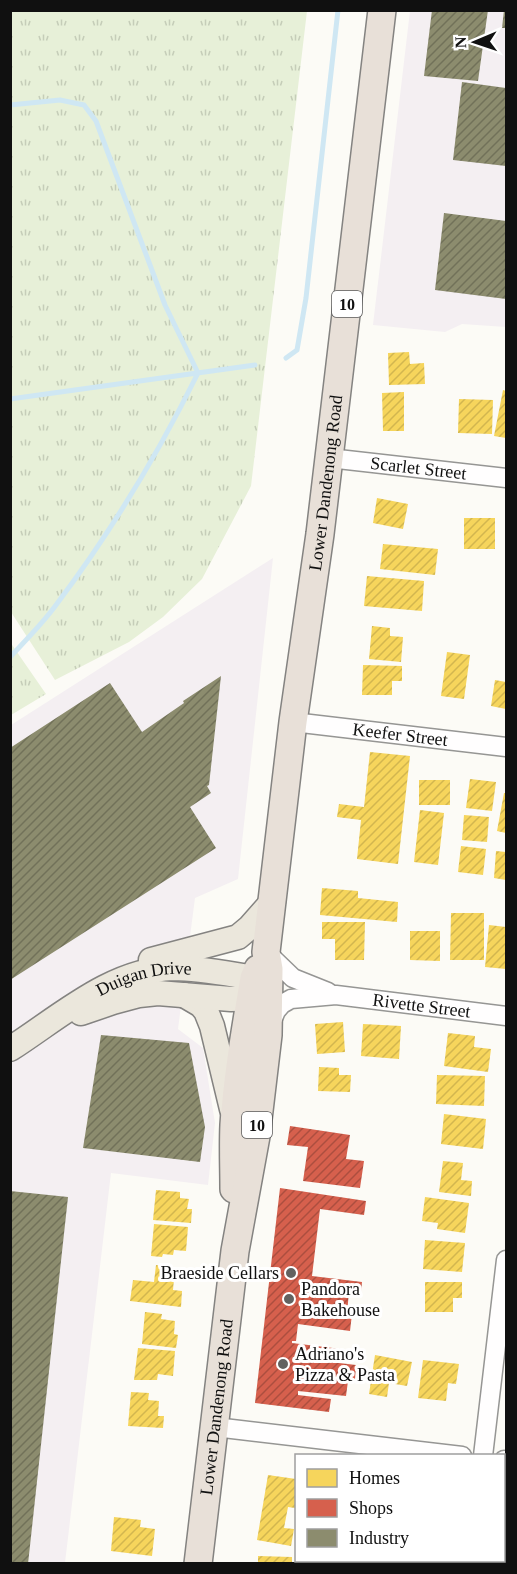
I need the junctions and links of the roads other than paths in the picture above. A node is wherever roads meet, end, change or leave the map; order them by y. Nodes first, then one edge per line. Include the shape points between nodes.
1 (382, 10) edge
2 (329, 458) junction
3 (507, 478) edge
4 (293, 722) junction
5 (507, 747) edge
6 (273, 901) junction
7 (266, 953) junction
8 (107, 985) junction
9 (260, 989) junction
10 (184, 994) junction
11 (336, 994) junction
12 (507, 1016) edge
13 (47, 1025) junction
14 (268, 1035) junction
15 (10, 1049) edge
16 (235, 1121) junction
17 (235, 1251) junction
18 (507, 1260) edge
19 (215, 1426) junction
20 (453, 1454) edge
21 (483, 1454) edge
22 (198, 1563) edge

1 - 2 highway, Lower Dandenong Road / 10
2 - 3 street, Scarlet Street
2 - 4 highway, Lower Dandenong Road / 10
4 - 5 street, Keefer Street
4 - 6 highway, Lower Dandenong Road / 10
6 - 7 highway, Lower Dandenong Road / 10
6 - 8 main road via 238,937 155,958
7 - 9 highway, Lower Dandenong Road / 10
7 - 11 street, Rivette Street via 293,978
8 - 9 main road, Duigan Drive via 135,974 170,968 226,973
8 - 13 main road, Duigan Drive
9 - 10 main road, Duigan Drive via 231,999
9 - 14 highway, Lower Dandenong Road / 10
9 - 16 highway, Lower Dandenong Road / 10 via 243,1040
10 - 13 main road, Duigan Drive via 139,995
10 - 16 main road via 206,1011
11 - 12 street, Rivette Street
11 - 14 street, Rivette Street via 295,997 282,1004 271,1021
13 - 15 main road, Duigan Drive
14 - 17 highway, Lower Dandenong Road / 10 via 256,1136
16 - 17 highway, Lower Dandenong Road / 10
17 - 19 highway, Lower Dandenong Road / 10
18 - 21 street
19 - 20 street
19 - 22 highway, Lower Dandenong Road / 10

